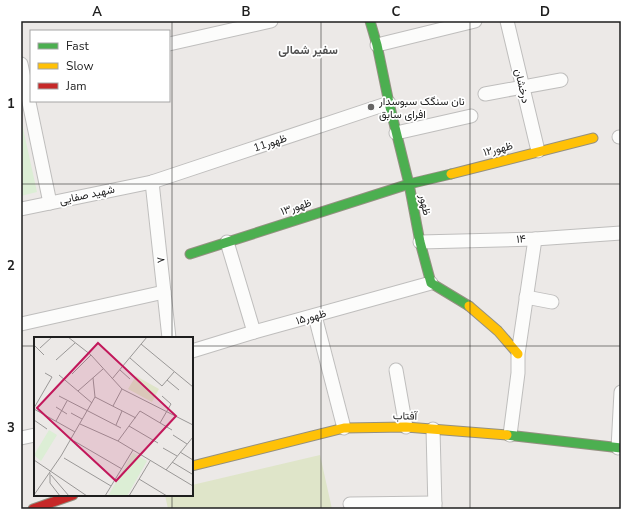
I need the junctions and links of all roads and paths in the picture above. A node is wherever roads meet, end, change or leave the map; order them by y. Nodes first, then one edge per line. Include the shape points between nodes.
1 (271, 21) edge
2 (370, 21) edge
3 (475, 21) edge
4 (507, 21) edge
5 (170, 44) edge
6 (377, 45) junction
7 (25, 72) edge
8 (562, 80) dead end
9 (522, 87) junction
10 (485, 94) dead end
11 (30, 98) edge
12 (31, 102) edge
13 (389, 104) junction
14 (471, 116) dead end
15 (396, 133) junction
16 (593, 138) dead end
17 (538, 151) junction
18 (152, 182) junction
19 (409, 184) junction
20 (50, 203) junction
21 (21, 209) edge
22 (621, 233) edge
23 (534, 239) junction
24 (227, 242) junction
25 (420, 242) junction
26 (190, 254) dead end
27 (431, 283) junction
28 (164, 292) junction
29 (526, 297) junction
30 (552, 302) dead end
31 (315, 316) junction
32 (21, 324) edge
33 (254, 332) junction
34 (169, 337) edge
35 (193, 351) edge
36 (518, 354) junction
37 (396, 370) dead end
38 (621, 392) edge
39 (406, 427) junction
40 (344, 428) junction
41 (433, 429) junction
42 (34, 435) edge
43 (510, 435) junction
44 (21, 438) edge
45 (620, 448) edge
46 (193, 466) edge
47 (71, 496) edge
48 (60, 501) edge
49 (350, 504) dead end
50 (435, 506) edge
51 (33, 509) edge

1 - 5 street
2 - 6 street, ظهور
3 - 6 street
4 - 9 street, درخشان
6 - 13 street, ظهور
7 - 11 street
8 - 9 street
9 - 10 street
9 - 17 street, درخشان
12 - 20 street
13 - 15 street, ظهور
13 - 18 street, 11ظهور
14 - 15 street
15 - 19 street, ظهور
16 - 17 street, ظهور۱۲
17 - 19 street, ظهور۱۲
18 - 20 street, شهید صفایی
18 - 28 street, ۷
19 - 24 street, ظهور۱۳
19 - 25 street, ظهور
20 - 21 street, شهید صفایی
22 - 23 street, ۱۴
23 - 25 street, ۱۴
23 - 29 street
24 - 26 street, ظهور۱۳
24 - 33 street
25 - 27 street, ظهور
27 - 31 street, ظهور۱۵
27 - 36 street via 472,308 498,331
28 - 32 street
28 - 34 street, ۷
29 - 30 street
29 - 36 street
31 - 33 street, ظهور۱۵
31 - 40 street
33 - 35 street, ظهور۱۵
36 - 43 street
37 - 39 street
38 - 45 street
39 - 40 street, آفتاب
39 - 41 street, آفتاب
40 - 46 street, آفتاب
41 - 43 street, آفتاب
41 - 50 street
42 - 44 street
43 - 45 street, آفتاب
47 - 48 street
48 - 51 street
49 - 50 street

